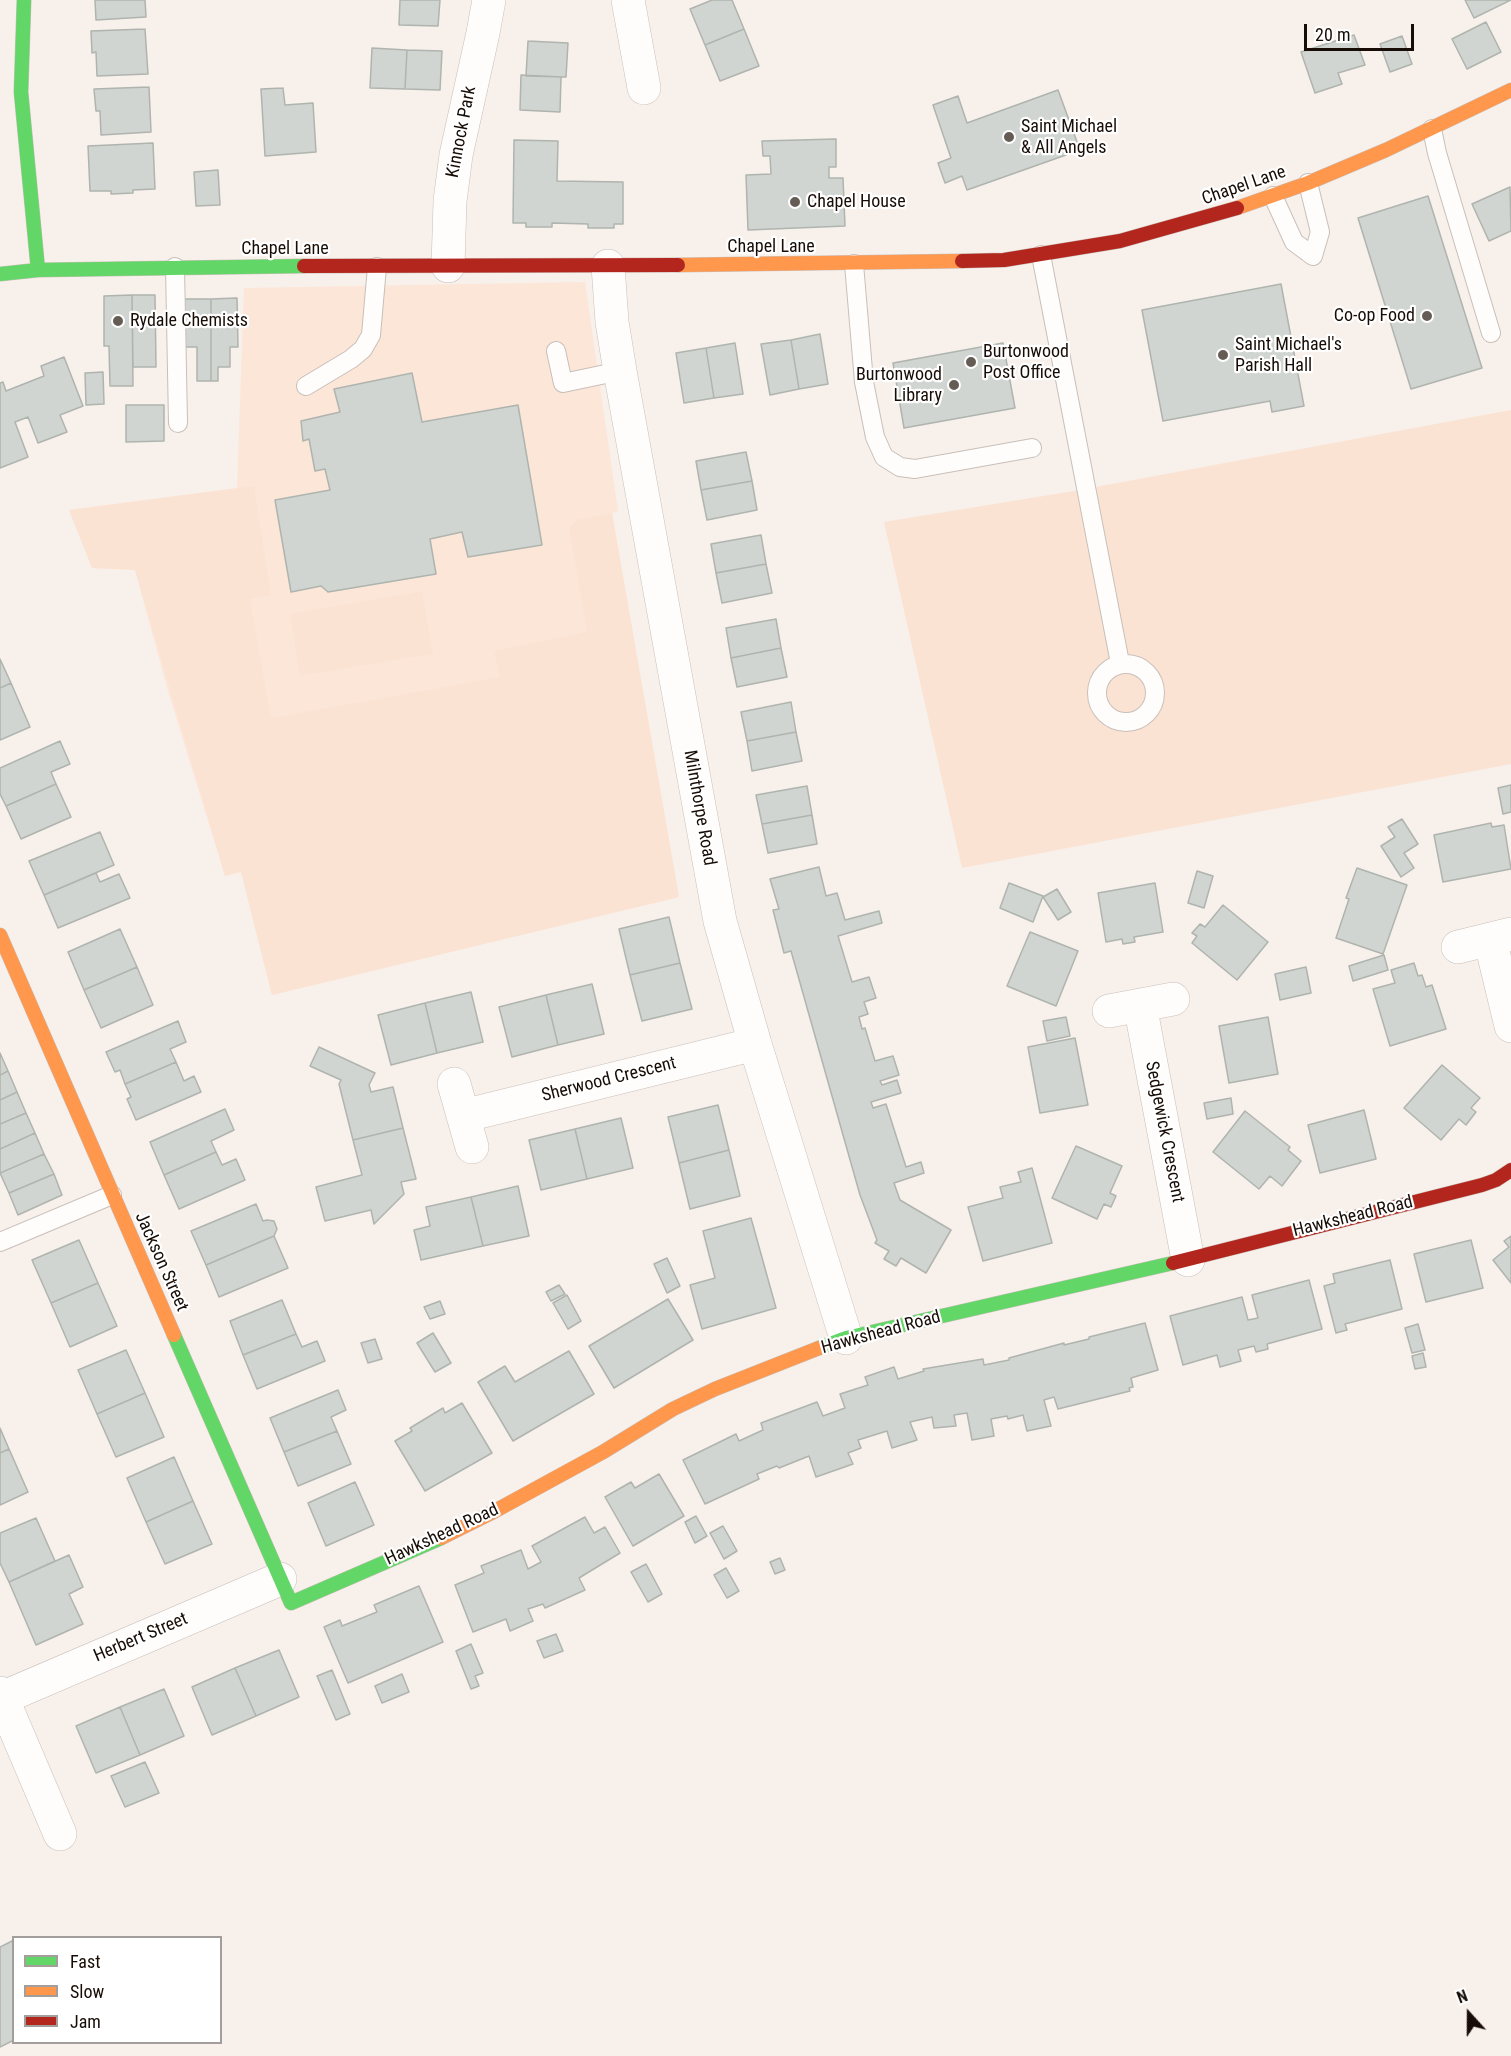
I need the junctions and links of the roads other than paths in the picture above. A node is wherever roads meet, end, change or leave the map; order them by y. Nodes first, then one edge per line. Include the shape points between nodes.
1 (24, 0) edge
2 (489, 0) edge
3 (628, 0) edge
4 (644, 88) dead end
5 (1511, 90) edge
6 (1432, 129) junction
7 (1308, 183) junction
8 (1273, 196) junction
9 (1041, 255) junction
10 (854, 264) junction
11 (608, 266) junction
12 (175, 267) junction
13 (377, 267) junction
14 (448, 267) junction
15 (38, 270) junction
16 (0, 274) edge
17 (1491, 333) dead end
18 (556, 351) dead end
19 (620, 371) junction
20 (306, 386) dead end
21 (178, 423) dead end
22 (1032, 448) dead end
23 (1120, 663) dead end
24 (0, 935) edge
25 (1501, 936) edge
26 (1458, 947) dead end
27 (7, 969) edge
28 (1173, 999) dead end
29 (1140, 1005) junction
30 (1109, 1011) dead end
31 (1511, 1026) edge
32 (754, 1044) junction
33 (454, 1084) dead end
34 (463, 1116) junction
35 (472, 1147) dead end
36 (1511, 1170) edge
37 (112, 1195) junction
38 (0, 1242) edge
39 (1188, 1260) junction
40 (846, 1338) junction
41 (285, 1591) junction
42 (1, 1696) edge
43 (60, 1834) dead end

1 - 15 street via 21,92
2 - 14 street, Kinnock Park via 456,155
3 - 4 street
5 - 6 street, Chapel Lane
6 - 7 street, Chapel Lane
6 - 17 lane
7 - 8 street, Chapel Lane
7 - 8 lane via 1320,232 1313,256 1294,242
8 - 9 street, Chapel Lane via 1120,241
9 - 10 street, Chapel Lane via 966,262
9 - 23 lane
10 - 11 street, Chapel Lane
10 - 22 lane via 864,382 875,437 884,457 915,469
11 - 14 street, Chapel Lane
11 - 19 street, Milnthorpe Road
12 - 13 street, Chapel Lane
12 - 15 street, Chapel Lane
12 - 21 lane
13 - 14 street, Chapel Lane
13 - 20 lane via 371,335 363,349
15 - 16 street, Chapel Lane
18 - 19 lane via 563,383
19 - 32 street, Milnthorpe Road via 720,921
24 - 27 street, Jackson Street
25 - 26 street
25 - 31 street
27 - 37 street, Jackson Street
28 - 29 street
29 - 30 street
29 - 39 street, Sedgewick Crescent
32 - 34 street, Sherwood Crescent
32 - 40 street, Milnthorpe Road
33 - 34 street
34 - 35 street
36 - 39 street, Hawkshead Road via 1482,1185
37 - 38 lane
37 - 41 street, Jackson Street
39 - 40 street, Hawkshead Road
40 - 41 street, Hawkshead Road via 694,1399 436,1540
41 - 42 street, Herbert Street
42 - 43 street

